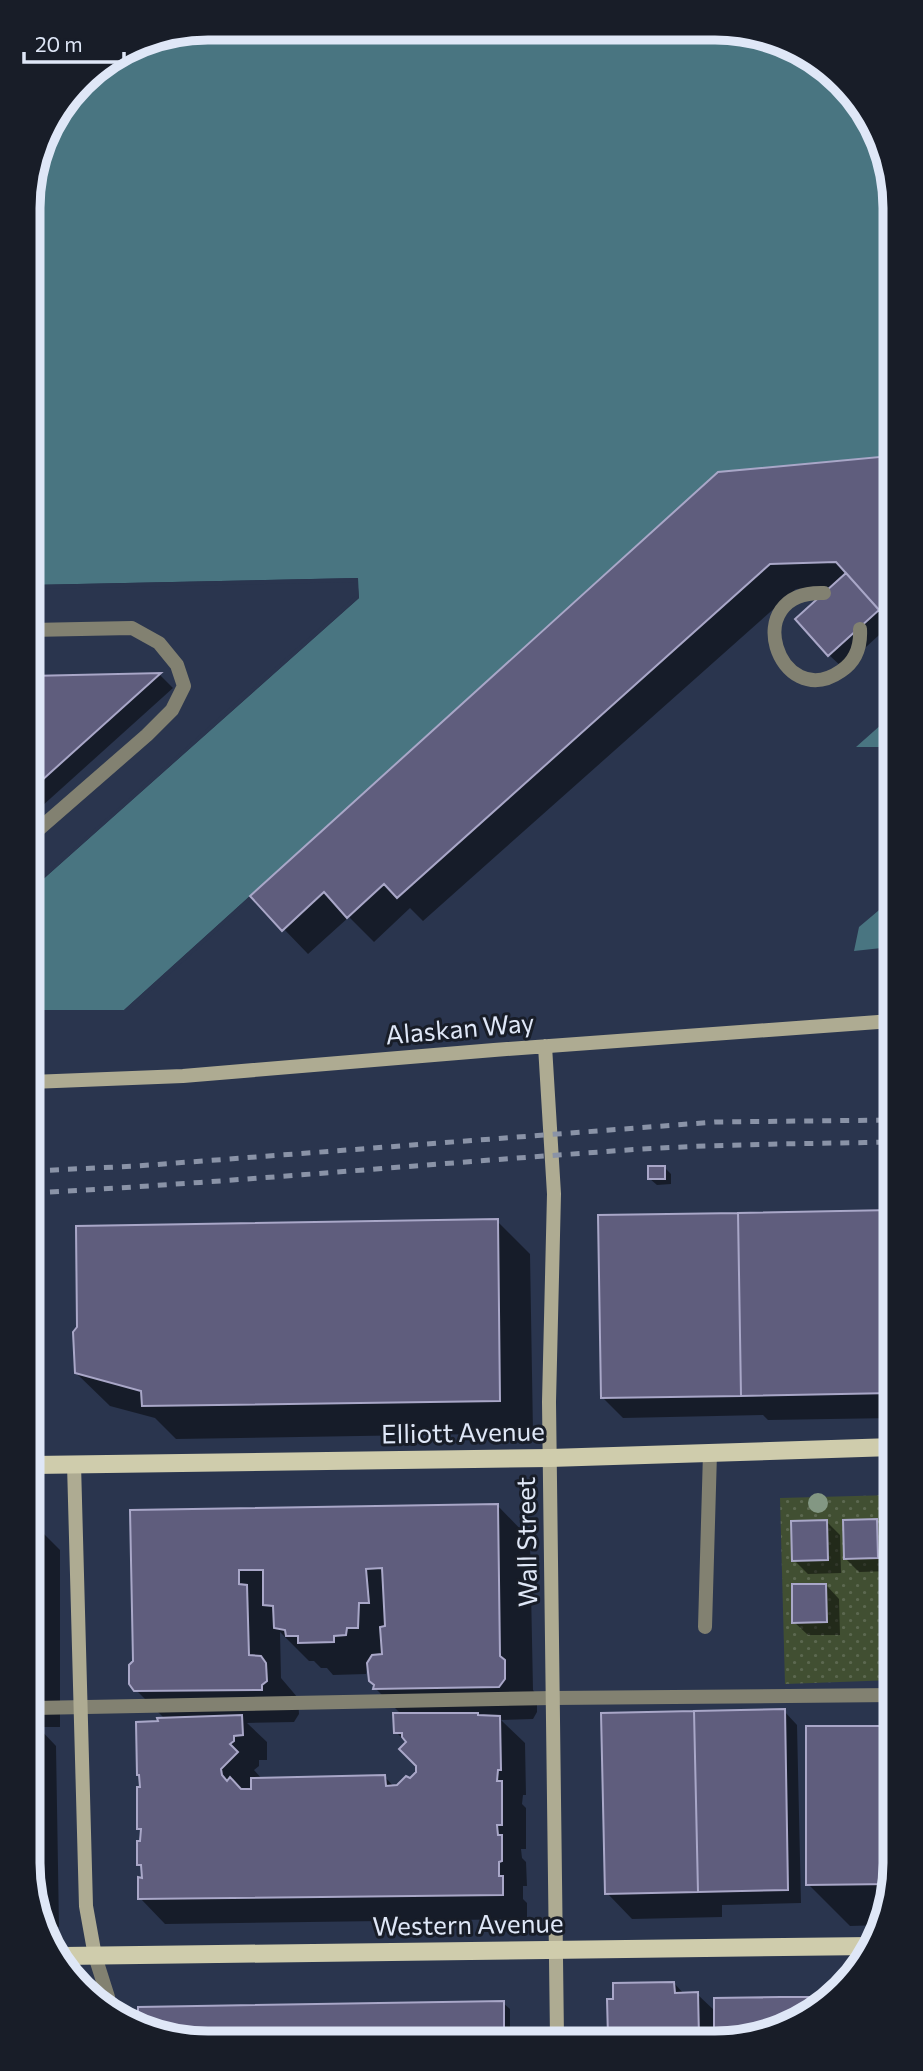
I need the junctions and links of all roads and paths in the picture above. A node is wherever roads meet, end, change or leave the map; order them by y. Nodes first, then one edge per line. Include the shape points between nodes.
1 (824, 593) dead end
2 (860, 629) dead end
3 (41, 630) edge
4 (41, 828) edge
5 (883, 1022) edge
6 (545, 1046) junction
7 (40, 1083) edge
8 (882, 1447) edge
9 (710, 1453) junction
10 (550, 1458) junction
11 (74, 1464) junction
12 (40, 1465) edge
13 (705, 1627) dead end
14 (882, 1695) edge
15 (553, 1698) junction
16 (40, 1708) edge
17 (80, 1708) junction
18 (860, 1946) edge
19 (556, 1950) junction
20 (69, 1956) edge
21 (95, 1956) junction
22 (108, 1997) edge
23 (557, 2031) edge

1 - 2 street via 799,596 777,619 773,635 780,660 807,678 824,679 839,673 854,658
3 - 4 street via 132,628 159,643 177,665 184,686 172,710 147,736
5 - 6 street, Alaskan Way
6 - 7 street, Alaskan Way via 183,1076
6 - 10 street, Wall Street via 554,1195
8 - 9 main road, Elliott Avenue
9 - 10 main road, Elliott Avenue
9 - 13 street
10 - 11 main road, Elliott Avenue
10 - 15 street, Wall Street
11 - 12 main road, Elliott Avenue
11 - 17 street
14 - 15 street
15 - 17 street
15 - 19 street, Wall Street
16 - 17 street
17 - 21 street via 86,1912
18 - 19 main road, Western Avenue
19 - 21 main road, Western Avenue
19 - 23 street, Wall Street
20 - 21 main road, Western Avenue
21 - 22 street

